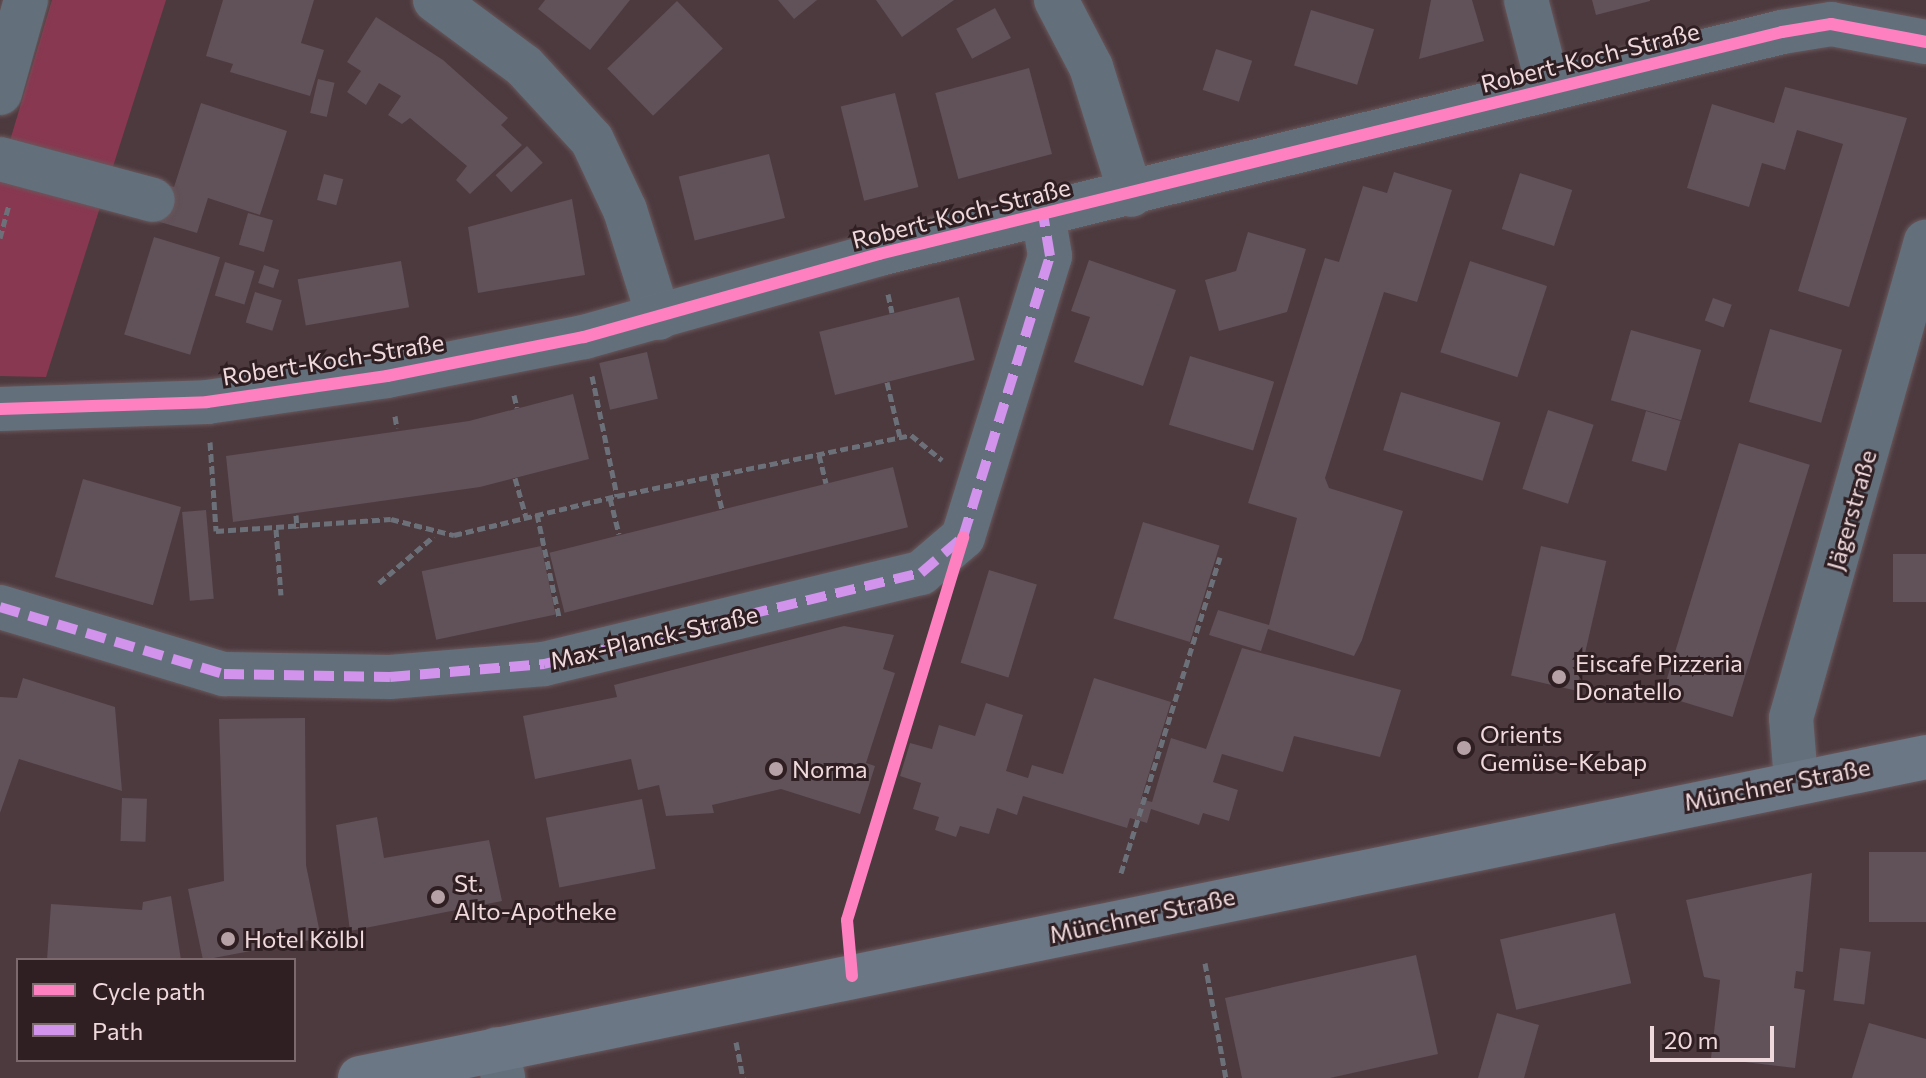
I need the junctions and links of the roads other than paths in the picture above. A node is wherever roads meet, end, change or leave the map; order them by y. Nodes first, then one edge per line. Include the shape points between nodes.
1 (26, 0) edge
2 (435, 0) edge
3 (1056, 0) edge
4 (1526, 0) edge
5 (1926, 42) edge
6 (1549, 89) junction
7 (0, 93) edge
8 (0, 159) edge
9 (1131, 195) junction
10 (153, 200) dead end
11 (1043, 214) junction
12 (1926, 242) edge
13 (659, 318) junction
14 (0, 409) edge
15 (0, 607) edge
16 (1926, 757) edge
17 (1796, 780) junction
18 (500, 1064) edge
19 (360, 1078) edge

1 - 7 street
2 - 13 street via 524,66 592,140 625,210
3 - 9 street via 1091,67
4 - 6 street
5 - 6 street, Robert-Koch-Straße via 1809,26
6 - 9 street, Robert-Koch-Straße
8 - 10 street
9 - 11 street, Robert-Koch-Straße
11 - 13 street, Robert-Koch-Straße
11 - 15 street, Max-Planck-Straße via 1050,256 963,537 921,573 544,664 390,677 224,674
12 - 17 street, Jägerstraße via 1791,718
13 - 14 street, Robert-Koch-Straße via 584,337 207,402
16 - 17 main road, Münchner Straße
17 - 18 main road, Münchner Straße
18 - 19 main road, Münchner Straße

